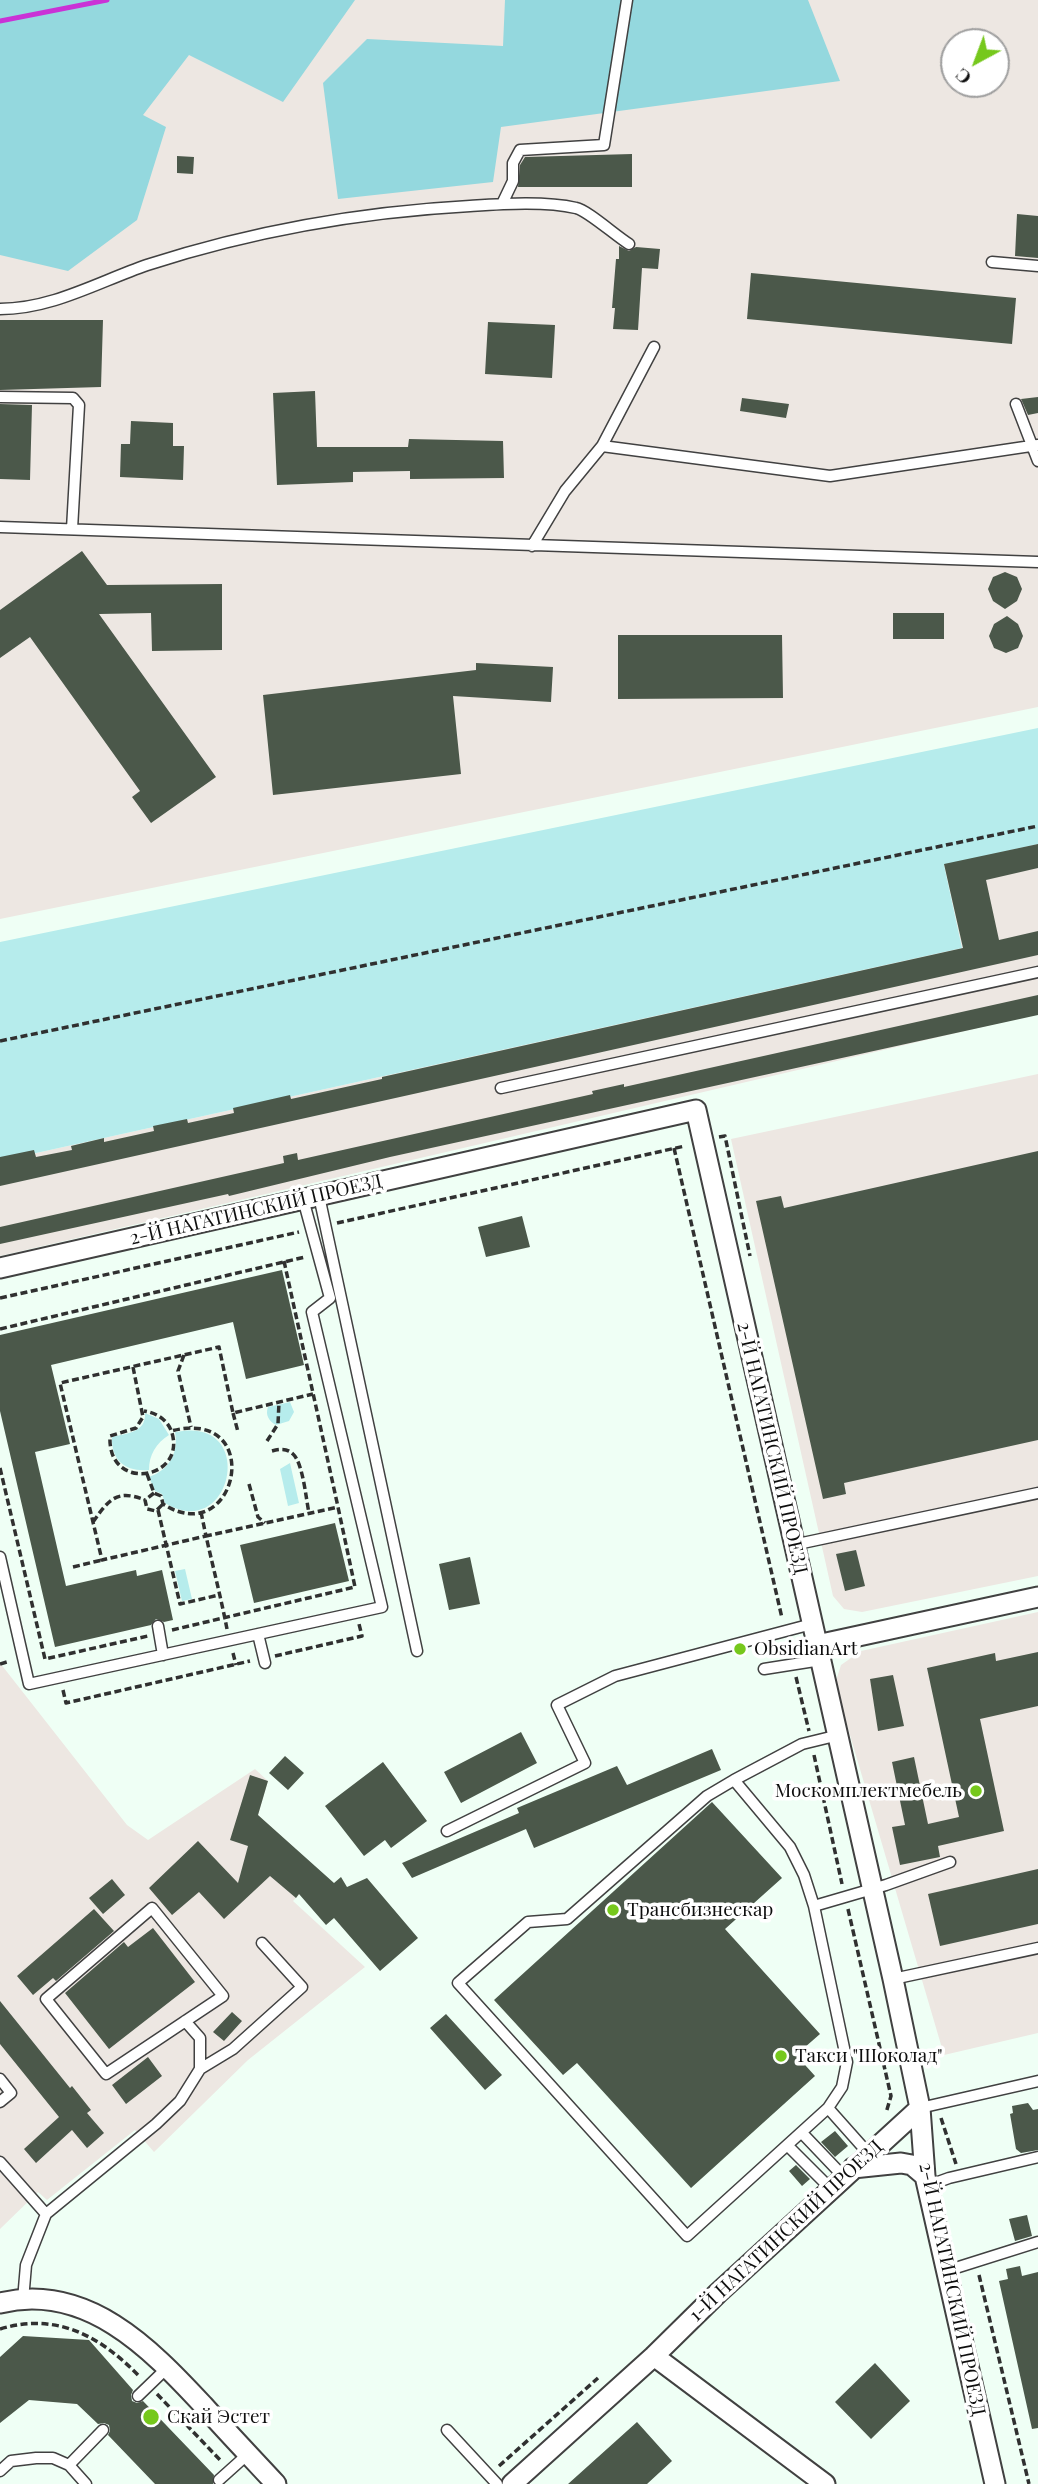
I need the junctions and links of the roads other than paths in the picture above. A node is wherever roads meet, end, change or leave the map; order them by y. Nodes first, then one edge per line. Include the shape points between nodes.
1 (626, 0) edge
2 (502, 204) junction
3 (629, 244) dead end
4 (992, 262) dead end
5 (1038, 265) edge
6 (0, 309) edge
7 (654, 347) dead end
8 (0, 397) edge
9 (1016, 404) dead end
10 (1035, 445) edge
11 (602, 446) junction
12 (1038, 461) edge
13 (0, 527) edge
14 (72, 529) junction
15 (532, 545) junction
16 (1038, 562) edge
17 (1038, 972) edge
18 (501, 1088) dead end
19 (311, 1197) junction
20 (0, 1268) edge
21 (1038, 1493) edge
22 (793, 1545) junction
23 (0, 1557) edge
24 (1038, 1597) edge
25 (812, 1625) junction
26 (158, 1630) road end
27 (258, 1634) junction
28 (417, 1651) dead end
29 (819, 1652) junction
30 (163, 1655) junction
31 (264, 1660) road end
32 (764, 1669) dead end
33 (839, 1735) junction
34 (734, 1780) junction
35 (447, 1831) dead end
36 (950, 1862) dead end
37 (873, 1889) junction
38 (814, 1906) junction
39 (262, 1943) dead end
40 (1038, 1948) edge
41 (893, 1979) junction
42 (185, 2021) junction
43 (200, 2069) junction
44 (0, 2079) edge
45 (1038, 2081) edge
46 (0, 2102) edge
47 (928, 2105) junction
48 (828, 2108) junction
49 (802, 2133) junction
50 (788, 2146) junction
51 (868, 2152) junction
52 (1038, 2157) edge
53 (0, 2162) edge
54 (842, 2177) junction
55 (926, 2181) junction
56 (46, 2214) junction
57 (1038, 2242) edge
58 (946, 2271) junction
59 (23, 2300) junction
60 (0, 2304) edge
61 (654, 2356) junction
62 (168, 2367) junction
63 (138, 2396) dead end
64 (103, 2430) dead end
65 (447, 2430) dead end
66 (248, 2454) junction
67 (69, 2465) junction
68 (0, 2472) edge
69 (219, 2480) dead end
70 (86, 2484) edge
71 (276, 2484) edge
72 (496, 2484) edge
73 (512, 2484) edge
74 (825, 2484) edge
75 (995, 2484) edge

1 - 2 lane via 604,145 520,150
2 - 3 lane via 579,208
2 - 6 lane via 405,209 229,240 57,301
4 - 5 lane
7 - 11 lane
8 - 14 lane via 73,398 79,405
9 - 10 lane
10 - 11 lane via 830,476
10 - 12 lane
11 - 15 lane via 565,491
13 - 14 lane
14 - 15 lane
15 - 16 lane
17 - 18 lane
19 - 20 street, 2-Й НАГАТИНСКИЙ ПРОЕЗД
19 - 22 street, 2-Й НАГАТИНСКИЙ ПРОЕЗД via 696,1110
19 - 27 lane via 311,1229 330,1298 312,1312 382,1607
19 - 28 lane via 326,1226
21 - 22 lane
22 - 25 street, 2-Й НАГАТИНСКИЙ ПРОЕЗД
23 - 30 lane via 29,1684
24 - 29 street
25 - 29 street, 2-Й НАГАТИНСКИЙ ПРОЕЗД
25 - 35 lane via 615,1676 557,1705 585,1763
26 - 30 lane
27 - 30 lane
27 - 31 lane
29 - 32 lane via 793,1664
29 - 33 street, 2-Й НАГАТИНСКИЙ ПРОЕЗД
33 - 34 lane via 802,1744
33 - 37 street, 2-Й НАГАТИНСКИЙ ПРОЕЗД
34 - 38 lane via 790,1847
34 - 50 lane via 707,1796 567,1919 528,1922 458,1983 687,2236
36 - 37 lane
37 - 38 lane
37 - 41 street, 2-Й НАГАТИНСКИЙ ПРОЕЗД
38 - 48 lane via 846,2062 842,2087
39 - 43 lane via 302,1987 233,2049
40 - 41 lane
41 - 47 street, 2-Й НАГАТИНСКИЙ ПРОЕЗД
42 - 42 lane via 223,1996 152,1908 46,1999 106,2074
42 - 43 lane via 200,2038
43 - 56 lane via 172,2109
44 - 46 lane via 11,2094
45 - 47 lane
47 - 51 street, 1-Й НАГАТИНСКИЙ ПРОЕЗД
47 - 55 street, 2-Й НАГАТИНСКИЙ ПРОЕЗД
48 - 49 lane
48 - 51 lane
49 - 50 lane
49 - 54 lane
50 - 54 lane
51 - 54 street, 1-Й НАГАТИНСКИЙ ПРОЕЗД
52 - 55 lane
53 - 56 lane
54 - 55 street via 901,2163 912,2165
54 - 61 street, 1-Й НАГАТИНСКИЙ ПРОЕЗД
55 - 58 street, 2-Й НАГАТИНСКИЙ ПРОЕЗД
56 - 59 lane via 26,2266
57 - 58 lane
58 - 75 street, 2-Й НАГАТИНСКИЙ ПРОЕЗД
59 - 60 street
59 - 62 street via 62,2301 100,2316
61 - 73 street, 1-Й НАГАТИНСКИЙ ПРОЕЗД
61 - 74 street
62 - 63 lane
62 - 66 street
64 - 67 lane
65 - 72 lane
66 - 69 lane
66 - 71 street
67 - 68 lane via 53,2458 36,2458 11,2461
67 - 70 lane

